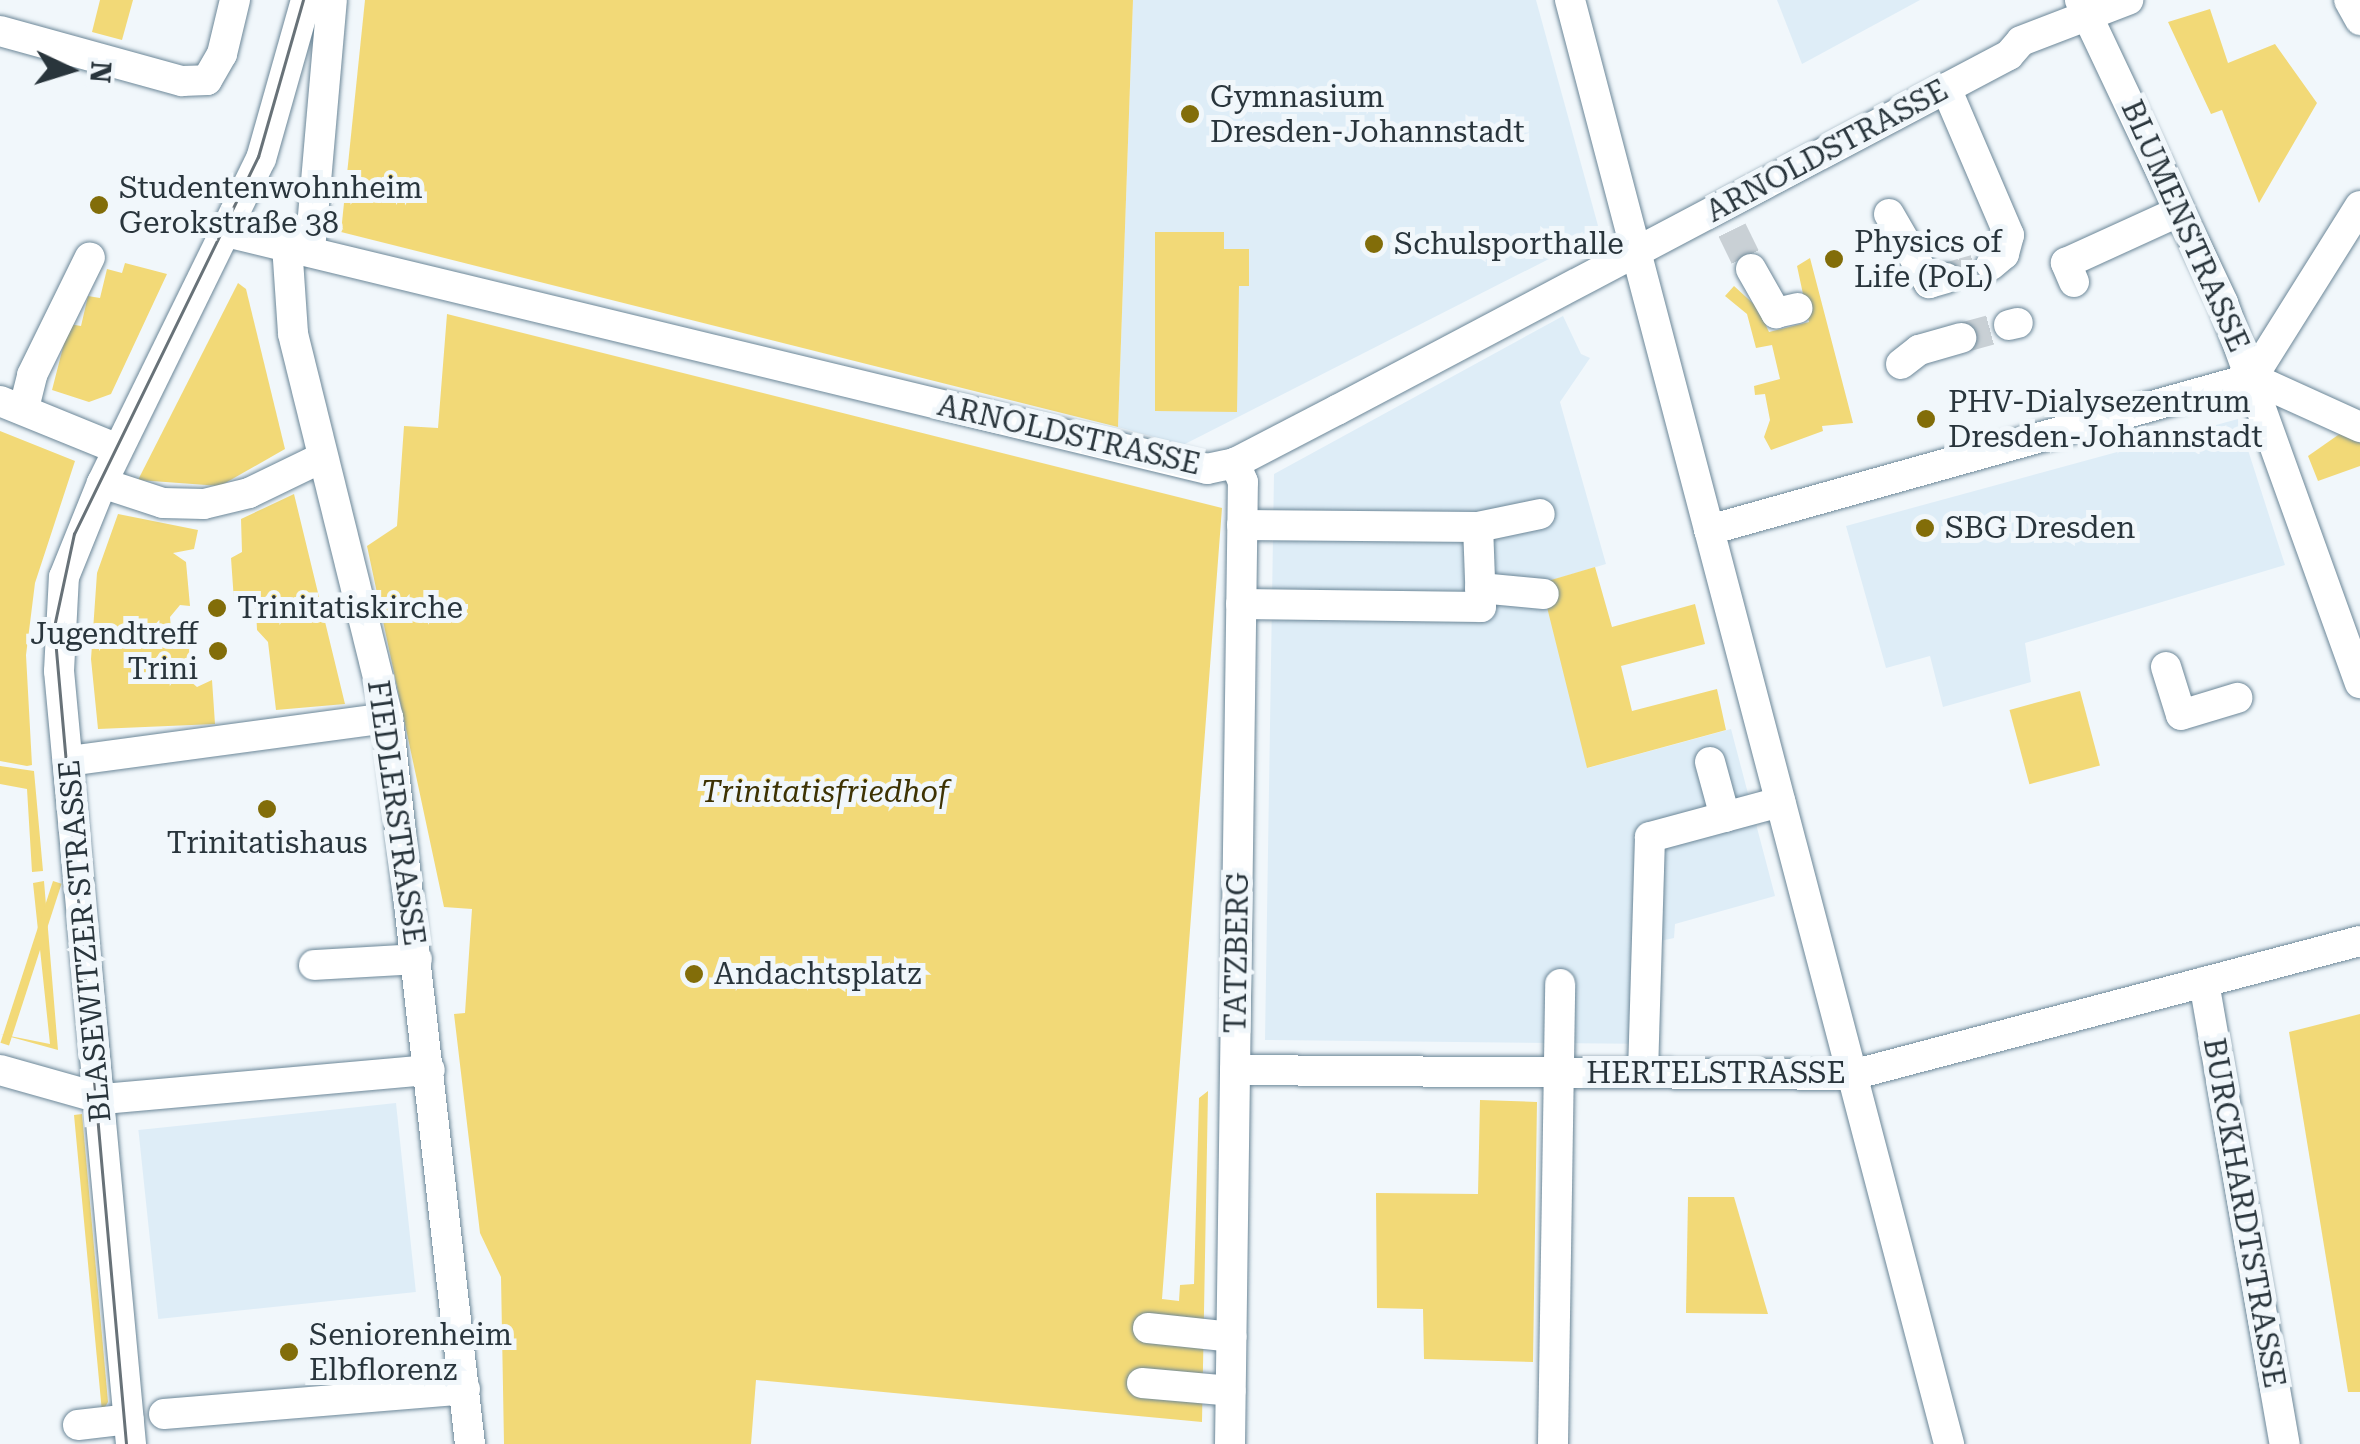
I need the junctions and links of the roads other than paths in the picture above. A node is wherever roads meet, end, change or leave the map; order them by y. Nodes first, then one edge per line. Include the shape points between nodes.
1 (235, 0) edge
2 (306, 0) edge
3 (332, 0) edge
4 (1570, 0) edge
5 (2128, 0) edge
6 (2349, 0) edge
7 (2085, 7) edge
8 (2360, 20) edge
9 (0, 31) edge
10 (1954, 84) junction
11 (2009, 185) dead end
12 (2360, 206) edge
13 (2180, 211) junction
14 (1889, 214) dead end
15 (226, 232) junction
16 (299, 247) junction
17 (1638, 250) junction
18 (90, 256) dead end
19 (1991, 265) dead end
20 (1751, 269) tunnel mouth
21 (1946, 278) dead end
22 (2074, 282) dead end
23 (1797, 308) dead end
24 (1961, 338) tunnel mouth
25 (1901, 364) dead end
26 (2252, 378) junction
27 (12, 404) edge
28 (2360, 427) edge
29 (118, 449) junction
30 (324, 457) junction
31 (1235, 463) junction
32 (102, 483) junction
33 (1540, 514) dead end
34 (1242, 526) junction
35 (1478, 527) junction
36 (1709, 530) junction
37 (1480, 588) junction
38 (1544, 594) dead end
39 (1242, 604) junction
40 (2166, 667) dead end
41 (2360, 684) edge
42 (2238, 698) dead end
43 (388, 718) junction
44 (69, 761) junction
45 (1710, 762) dead end
46 (1780, 802) junction
47 (1725, 817) junction
48 (2360, 941) edge
49 (417, 958) junction
50 (314, 965) dead end
51 (2204, 982) junction
52 (1560, 984) dead end
53 (1540, 1016) dead end
54 (0, 1070) edge
55 (430, 1070) junction
56 (1235, 1070) junction
57 (1550, 1073) junction
58 (1643, 1074) junction
59 (1852, 1075) junction
60 (99, 1099) junction
61 (1148, 1328) dead end
62 (1232, 1337) junction
63 (1142, 1384) dead end
64 (465, 1389) junction
65 (1231, 1391) junction
66 (164, 1414) dead end
67 (78, 1425) dead end
68 (130, 1431) edge
69 (470, 1444) edge
70 (1230, 1444) edge
71 (1553, 1444) edge
72 (1949, 1444) edge
73 (2285, 1444) edge

1 - 9 street via 222,54 206,80 182,82
2 - 15 street, BLASEWITZER STRASSE via 278,112
3 - 16 street, FIEDLERSTRASSE
4 - 17 street
5 - 7 street, ARNOLDSTRASSE
6 - 8 street
7 - 10 street, ARNOLDSTRASSE via 2028,54 2008,55
7 - 13 street, BLUMENSTRASSE
10 - 11 street
10 - 17 street, ARNOLDSTRASSE via 1727,218
10 - 19 street via 2005,220 2008,243
12 - 26 street
13 - 22 street via 2066,262
13 - 26 street, BLUMENSTRASSE
14 - 21 street via 1929,283
15 - 16 street, ARNOLDSTRASSE
15 - 29 street, BLASEWITZER STRASSE
16 - 30 street, FIEDLERSTRASSE via 293,334
16 - 31 street, ARNOLDSTRASSE via 1178,466
17 - 31 street, ARNOLDSTRASSE
17 - 36 street via 1670,321
18 - 27 street
20 - 23 street via 1776,313
24 - 25 street via 1919,350
26 - 28 street
26 - 36 street
26 - 41 street, BLUMENSTRASSE
27 - 29 street
29 - 32 street, BLASEWITZER STRASSE
30 - 32 street via 250,493 204,504 164,503
30 - 43 street, FIEDLERSTRASSE
31 - 34 street, TATZBERG
32 - 44 street, BLASEWITZER STRASSE via 77,535 62,594 59,671
33 - 35 street
34 - 35 street
34 - 39 street, TATZBERG
35 - 37 street
36 - 46 street
37 - 38 street
37 - 39 street via 1480,607
39 - 56 street, TATZBERG
40 - 42 street via 2181,715
43 - 44 street
43 - 49 street, FIEDLERSTRASSE
44 - 60 street, BLASEWITZER STRASSE
45 - 47 street
46 - 47 street
46 - 59 street
47 - 58 street via 1650,836
48 - 51 street, HERTELSTRASSE
49 - 50 street
49 - 55 street, FIEDLERSTRASSE
51 - 59 street, HERTELSTRASSE
51 - 73 street, BURCKHARDTSTRASSE
52 - 57 street
53 - 57 street
54 - 60 street
55 - 60 street
55 - 64 street, FIEDLERSTRASSE
56 - 57 street, HERTELSTRASSE
56 - 62 street, TATZBERG
57 - 58 street, HERTELSTRASSE
57 - 71 street via 1558,1106
58 - 59 street, HERTELSTRASSE
59 - 72 street
60 - 68 street, BLASEWITZER STRASSE
61 - 62 street
62 - 65 street, TATZBERG
63 - 65 street
64 - 66 street
64 - 69 street, FIEDLERSTRASSE
65 - 70 street, TATZBERG
67 - 68 street

